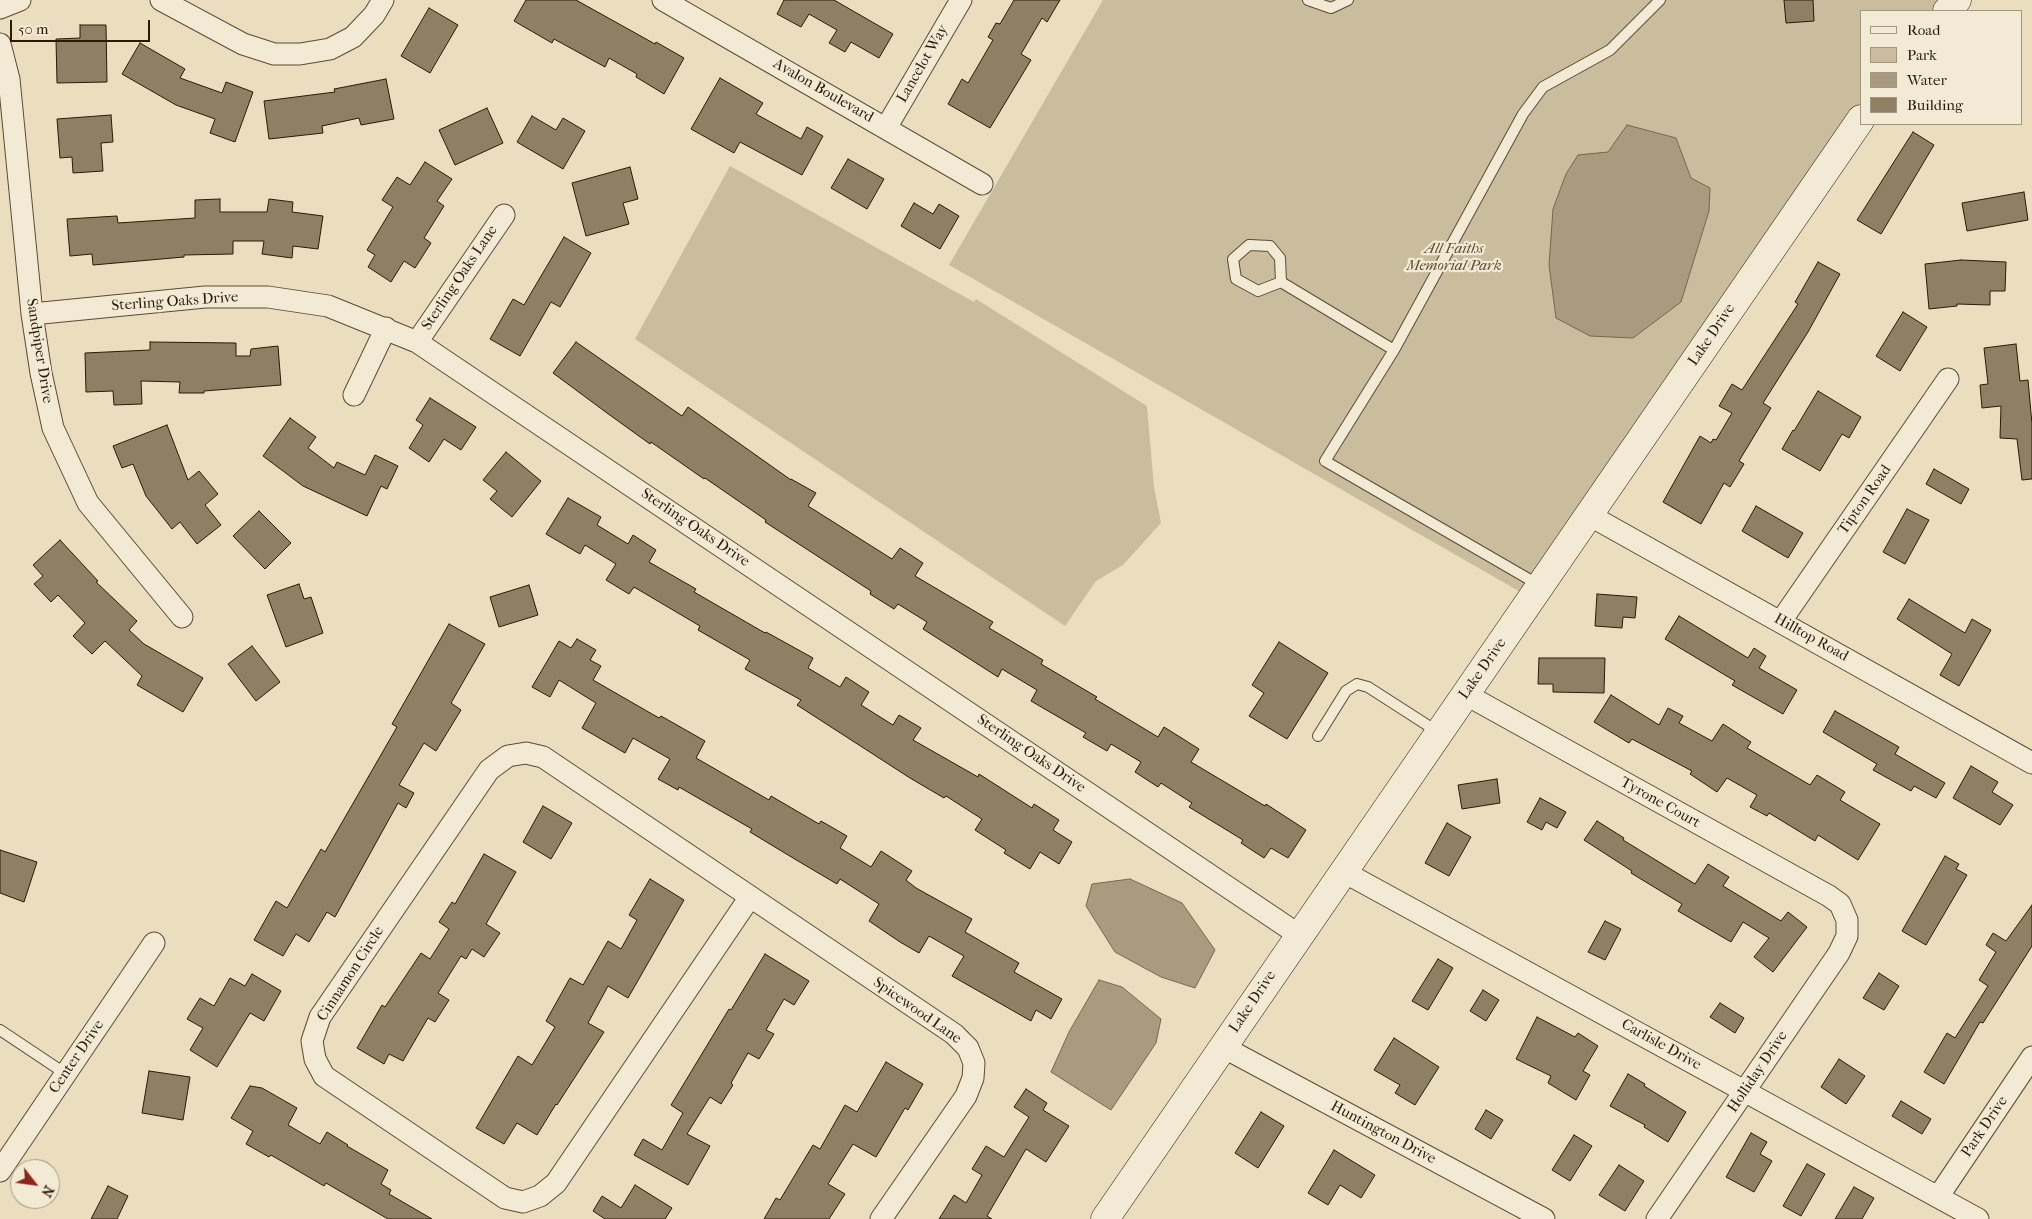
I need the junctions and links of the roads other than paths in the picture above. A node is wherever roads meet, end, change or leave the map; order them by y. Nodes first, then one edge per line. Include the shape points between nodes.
1 (20, 0) edge
2 (162, 0) edge
3 (383, 0) edge
4 (663, 0) edge
5 (961, 0) edge
6 (1308, 0) edge
7 (1348, 0) edge
8 (1660, 0) edge
9 (1957, 0) edge
10 (0, 8) edge
11 (1948, 10) edge
12 (0, 44) edge
13 (1860, 120) edge
14 (886, 128) junction
15 (982, 184) dead end
16 (504, 215) dead end
17 (1281, 282) junction
18 (32, 314) junction
19 (386, 328) junction
20 (417, 342) junction
21 (1394, 350) junction
22 (1948, 379) dead end
23 (354, 395) dead end
24 (1589, 515) junction
25 (1540, 586) junction
26 (182, 617) dead end
27 (1781, 621) junction
28 (1465, 694) junction
29 (1439, 733) junction
30 (1318, 736) dead end
31 (2032, 763) edge
32 (1344, 872) junction
33 (750, 897) junction
34 (1847, 920) joint
35 (1299, 935) junction
36 (154, 943) dead end
37 (0, 1030) edge
38 (1223, 1047) junction
39 (2032, 1057) edge
40 (66, 1074) junction
41 (1746, 1091) junction
42 (0, 1171) edge
43 (1938, 1197) junction
44 (881, 1219) edge
45 (1106, 1219) edge
46 (1544, 1219) edge
47 (1657, 1219) edge
48 (1978, 1219) edge

1 - 10 street
2 - 3 street via 244,44 274,54 300,54 330,49 353,37
4 - 14 street, Avalon Boulevard
5 - 14 street, Lancelot Way
6 - 7 lane via 1331,8
8 - 21 lane via 1610,50 1543,87 1523,114
9 - 11 street
12 - 18 street, Sandpiper Drive via 9,79
13 - 24 street, Lake Drive
14 - 15 street, Avalon Boulevard
16 - 20 street, Sterling Oaks Lane
17 - 17 lane via 1258,291 1236,279 1233,259 1249,245 1270,246 1280,258
17 - 21 lane
18 - 19 street, Sterling Oaks Drive via 205,297 268,297 328,306
18 - 26 street, Sandpiper Drive via 52,428 71,470 88,503
19 - 20 street, Sterling Oaks Drive
19 - 23 street
20 - 35 street, Sterling Oaks Drive
21 - 25 lane via 1325,461
22 - 27 street, Tipton Road
24 - 25 street, Lake Drive
24 - 27 street, Hilltop Road
25 - 28 street, Lake Drive
27 - 31 street, Hilltop Road
28 - 29 street, Lake Drive
28 - 34 street, Tyrone Court via 1829,896 1840,904
29 - 30 lane via 1368,687 1357,684 1346,691
29 - 32 street, Lake Drive
32 - 35 street, Lake Drive
32 - 41 street, Carlisle Drive
33 - 33 street, Cinnamon Circle via 556,1182 540,1196 522,1202 505,1198 324,1076 315,1059 312,1041 320,1017 489,770 508,756 526,753 543,757
33 - 44 street, Spicewood Lane via 954,1034 968,1048 974,1063 973,1078 966,1096
34 - 41 street, Holliday Drive via 1847,936 1839,953
35 - 38 street, Lake Drive
36 - 40 street, Center Drive
37 - 40 lane
38 - 45 street, Lake Drive
38 - 46 street, Huntington Drive
39 - 43 street, Park Drive
40 - 42 street, Center Drive
41 - 43 street, Carlisle Drive
41 - 47 street, Holliday Drive
43 - 48 street, Carlisle Drive

